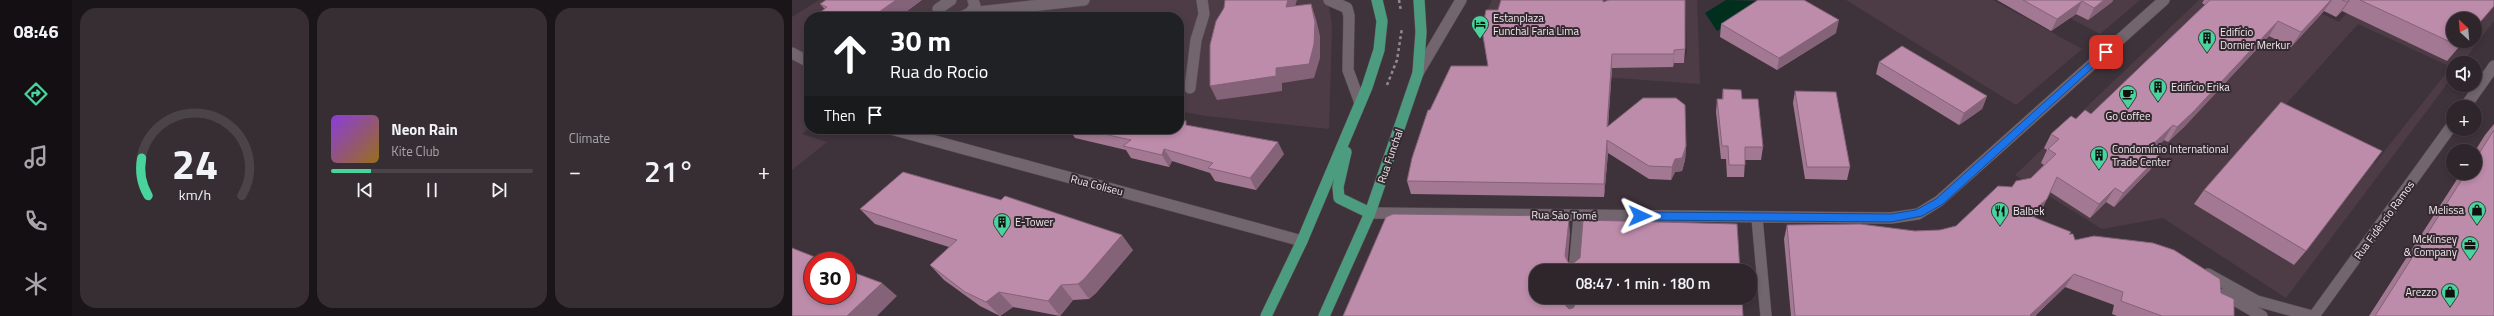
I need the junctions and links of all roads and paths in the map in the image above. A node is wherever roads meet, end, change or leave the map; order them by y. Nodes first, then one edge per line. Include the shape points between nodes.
1 (951, 0) edge
2 (973, 0) edge
3 (1010, 0) edge
4 (1084, 0) edge
5 (1202, 0) edge
6 (1330, 0) edge
7 (1377, 0) edge
8 (1419, 0) edge
9 (1461, 0) edge
10 (2164, 0) edge
11 (1007, 10) junction
12 (937, 12) edge
13 (969, 12) edge
14 (991, 12) edge
15 (792, 53) edge
16 (804, 59) edge
17 (2494, 66) edge
18 (1418, 73) junction
19 (2490, 78) edge
20 (1190, 88) dead end
21 (2471, 100) edge
22 (1360, 103) junction
23 (1350, 132) junction
24 (909, 134) edge
25 (2446, 134) edge
26 (1370, 213) junction
27 (1579, 216) junction
28 (1757, 218) junction
29 (1302, 241) junction
30 (1575, 264) edge
31 (1572, 304) edge
32 (1266, 316) edge
33 (1324, 316) edge
34 (1571, 316) edge
35 (1766, 316) edge
36 (2262, 316) edge
37 (2313, 316) edge

1 - 12 street
2 - 13 street via 975,6
3 - 11 street
4 - 11 street
5 - 20 street via 1204,14 1196,40
6 - 22 street via 1347,8 1349,16 1346,70 1350,85
7 - 22 main road via 1382,21 1378,50
8 - 18 main road via 1421,32
9 - 18 street, Rua Funchal
10 - 28 street, Rua São Tomé via 1930,208 1918,214 1891,218
11 - 14 street
15 - 16 street
17 - 19 street
18 - 26 main road, Rua Funchal
19 - 21 street
22 - 23 main road
23 - 26 main road via 1338,187 1339,198
23 - 29 main road
24 - 29 street, Rua Coliseu
25 - 37 street, Rua Fidêncio Ramos
26 - 27 street, Rua São Tomé
26 - 33 main road, Rua Funchal
27 - 28 street, Rua São Tomé
27 - 30 street
28 - 35 street
29 - 32 main road
31 - 34 street
36 - 37 street via 2196,272 2266,307

